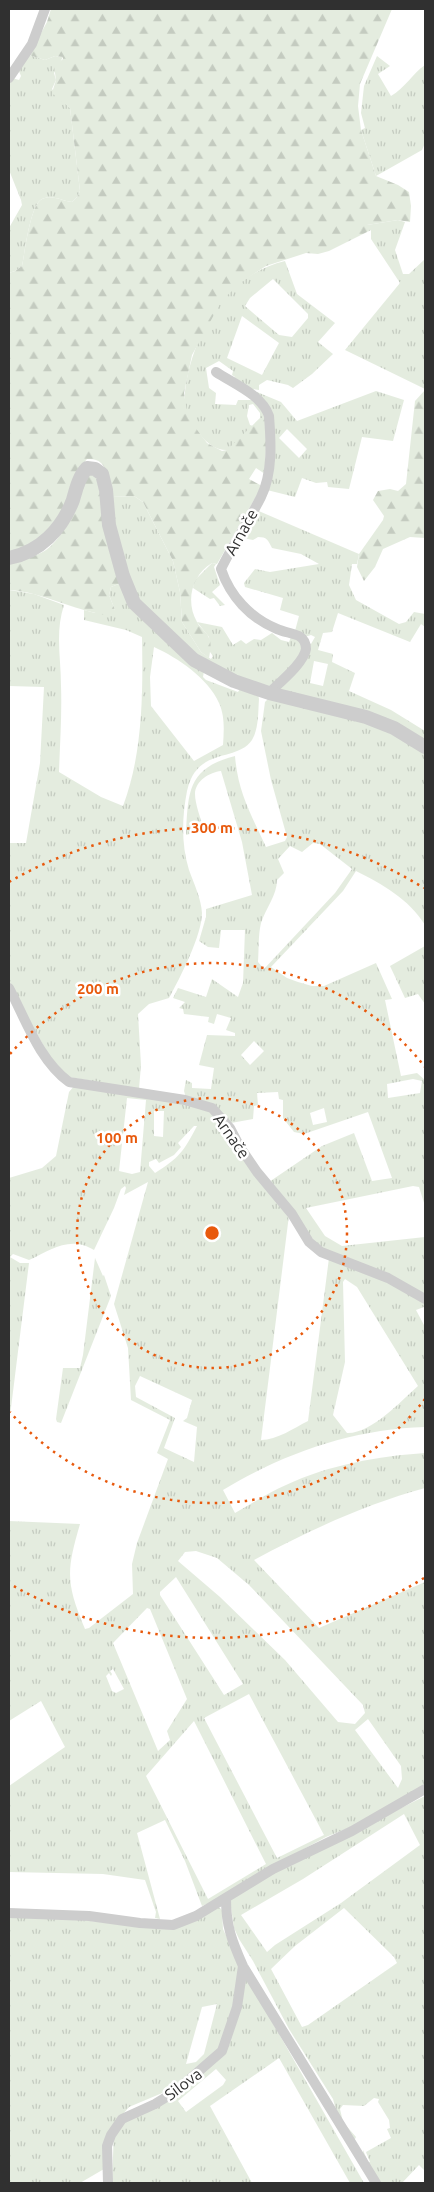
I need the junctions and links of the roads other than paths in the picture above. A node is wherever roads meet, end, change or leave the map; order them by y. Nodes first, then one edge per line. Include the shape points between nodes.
1 (45, 9) edge
2 (9, 78) edge
3 (216, 372) dead end
4 (9, 558) edge
5 (269, 693) junction
6 (425, 747) edge
7 (9, 988) edge
8 (425, 1299) edge
9 (425, 1789) edge
10 (226, 1899) junction
11 (9, 1913) edge
12 (243, 1966) junction
13 (108, 2183) edge
14 (376, 2183) edge

1 - 2 street via 32,44
3 - 5 street, Arnače via 266,406 269,416 268,476 261,496 221,569 226,585 244,608 276,629 300,637 305,642 306,650 300,663
4 - 5 street via 41,546 52,535 69,509 82,473 88,468 95,469 102,474 112,533 134,604 194,660 234,681
5 - 6 street via 366,717 394,728
7 - 8 street, Arnače via 46,1060 57,1073 70,1082 185,1100 212,1108 230,1128 240,1148 292,1214 309,1242 321,1252 388,1278
9 - 10 street via 352,1831 273,1869
10 - 11 street via 173,1925 89,1916
10 - 12 street via 230,1936
12 - 13 street, Silova via 237,2007 222,2051 176,2091 122,2119 107,2146
12 - 14 street

